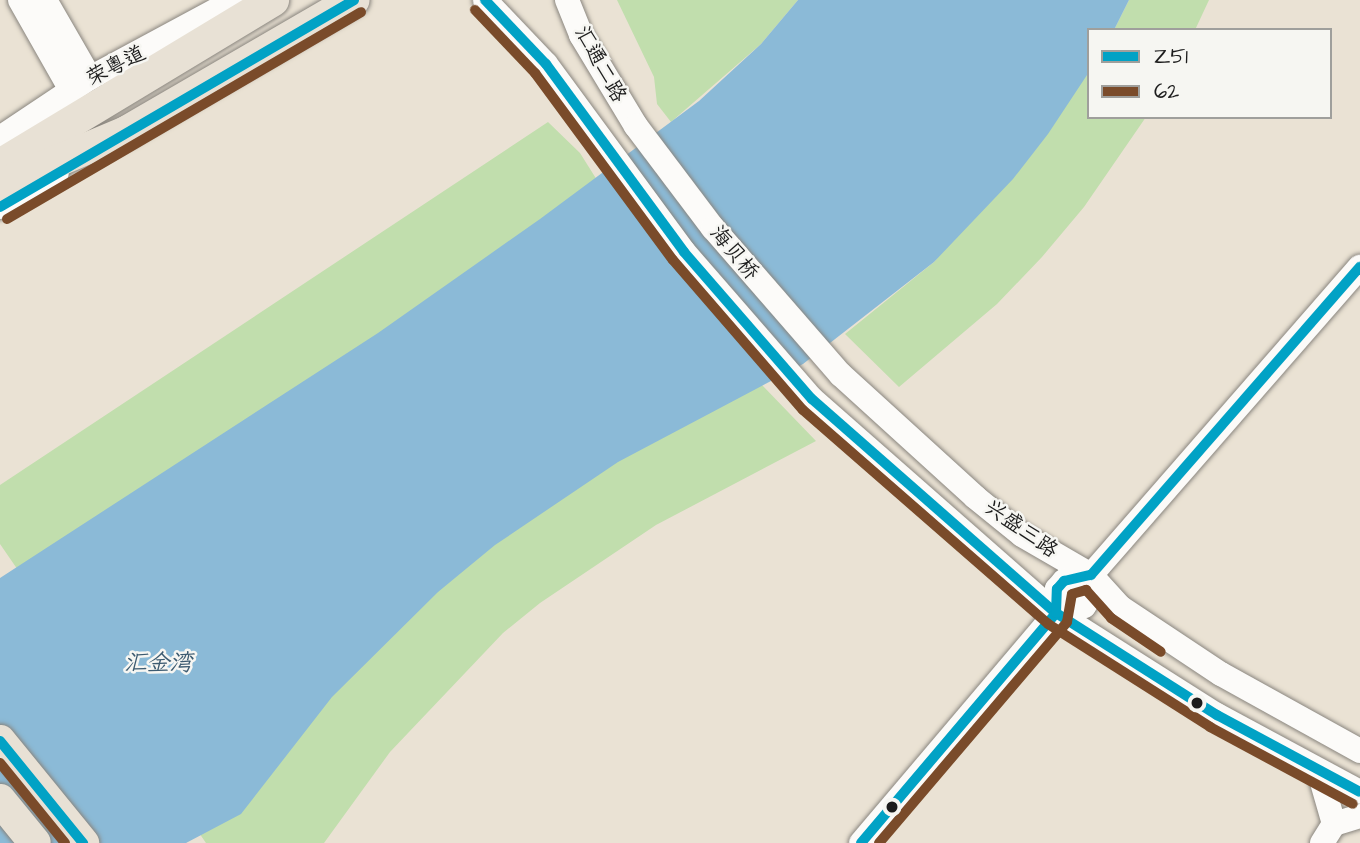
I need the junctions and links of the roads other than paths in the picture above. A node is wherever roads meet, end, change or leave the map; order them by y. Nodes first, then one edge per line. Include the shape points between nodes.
1 (20, 0) edge
2 (45, 0) edge
3 (235, 0) edge
4 (273, 0) edge
5 (354, 0) edge
6 (485, 0) edge
7 (567, 0) edge
8 (87, 89) junction
9 (636, 126) joint
10 (126, 132) junction
11 (0, 138) edge
12 (605, 149) joint
13 (0, 165) edge
14 (0, 185) edge
15 (0, 207) edge
16 (1360, 267) edge
17 (1351, 285) edge
18 (840, 374) joint
19 (812, 399) joint
20 (1091, 575) junction
21 (1056, 613) junction
22 (1327, 734) junction
23 (1360, 734) edge
24 (0, 741) edge
25 (1360, 751) edge
26 (1319, 772) junction
27 (1360, 792) edge
28 (0, 800) edge
29 (1360, 816) edge
30 (1328, 833) edge
31 (35, 843) edge
32 (83, 843) edge
33 (861, 843) edge

1 - 8 street
2 - 8 street
3 - 8 street, 荣粤道
4 - 8 main road, 荣粤道
5 - 10 main road
6 - 12 street, 汇通二路 via 546,64
7 - 9 street, 汇通二路 via 581,35
8 - 11 street, 荣粤道
8 - 13 main road
9 - 18 street, 海贝桥 via 722,238
10 - 14 main road
10 - 15 street
12 - 19 street, 海贝桥 via 717,292
16 - 17 street
17 - 20 street
18 - 20 street, 兴盛三路 via 1022,535
19 - 21 street, 兴盛三路
20 - 21 street via 1064,581 1057,589
20 - 22 street, 兴盛三路 via 1120,607 1160,634
21 - 26 street, 兴盛三路 via 1217,715
21 - 33 street
22 - 23 street
22 - 25 street, 兴盛三路
24 - 32 main road
26 - 27 street, 兴盛三路
26 - 30 street
28 - 31 main road
29 - 30 street

